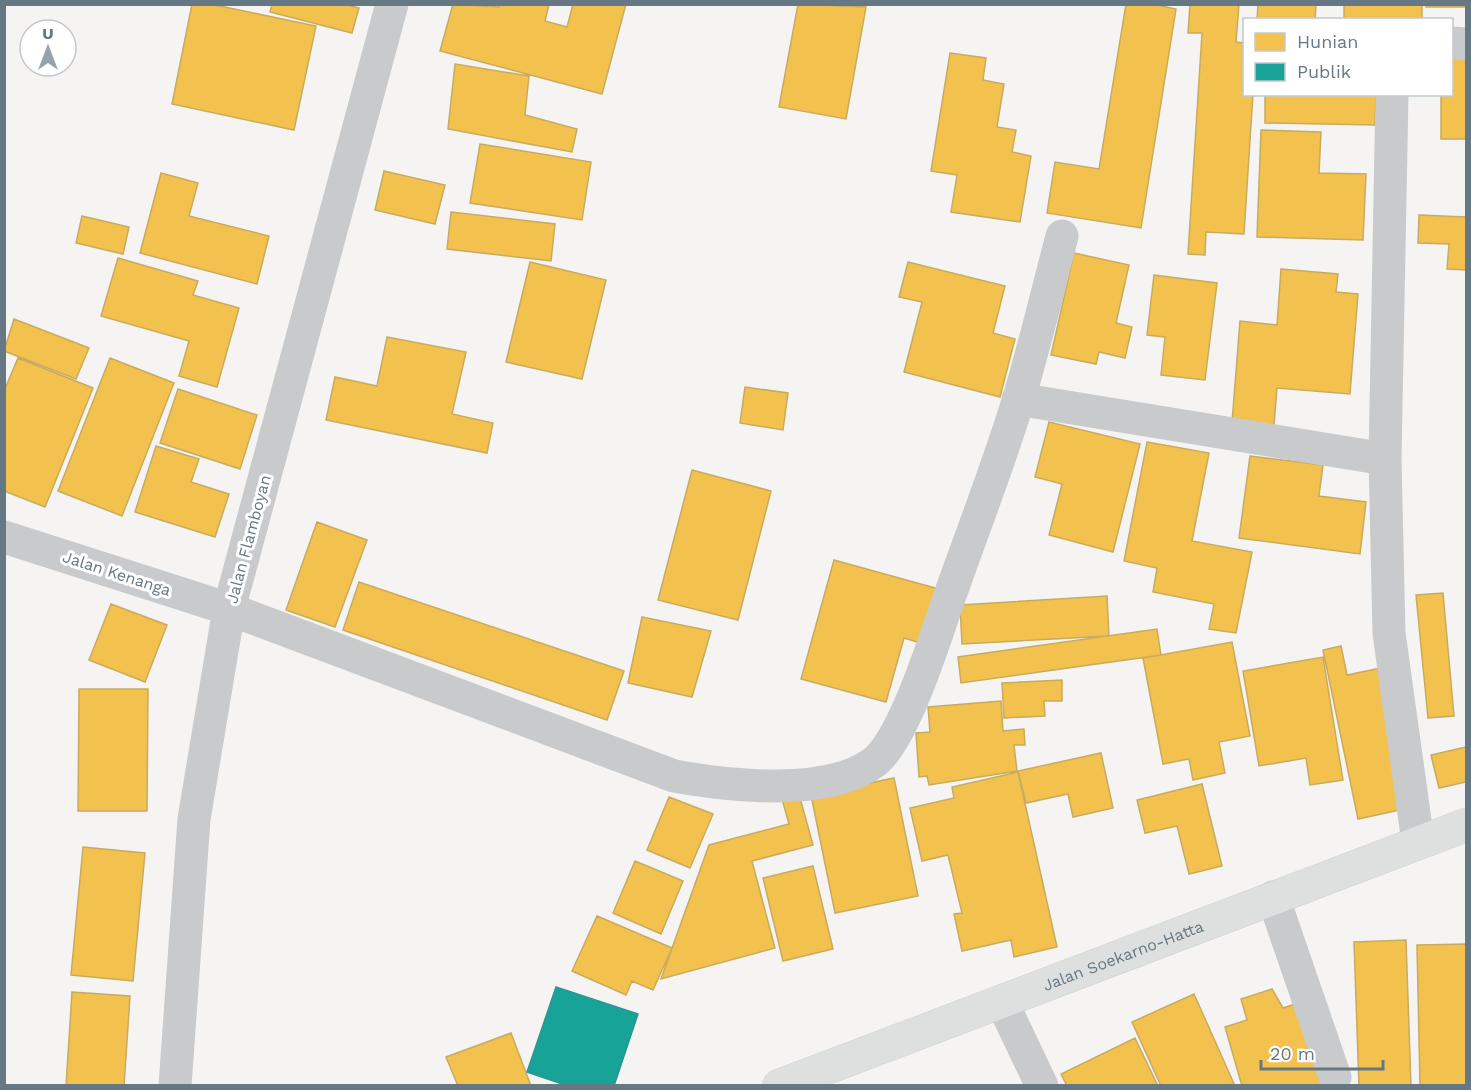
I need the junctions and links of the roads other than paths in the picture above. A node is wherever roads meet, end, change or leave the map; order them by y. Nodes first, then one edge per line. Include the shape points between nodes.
1 (392, 4) edge
2 (1392, 96) edge
3 (1062, 236) dead end
4 (1018, 399) junction
5 (1385, 459) junction
6 (4, 537) edge
7 (229, 609) junction
8 (1467, 825) edge
9 (1418, 842) junction
10 (1273, 897) junction
11 (1002, 1002) junction
12 (1335, 1077) dead end
13 (175, 1086) edge
14 (779, 1086) edge
15 (1042, 1086) edge

1 - 7 street, Jalan Flamboyan
2 - 5 street
3 - 4 street, Jalan Kenanga
4 - 5 street
4 - 7 street, Jalan Kenanga via 926,663 895,735 875,762 850,777 779,787 722,785 674,776
5 - 9 street via 1389,633
6 - 7 street, Jalan Kenanga
7 - 13 street, Jalan Flamboyan via 194,819
8 - 9 main road, Jalan Soekarno-Hatta
9 - 10 main road, Jalan Soekarno-Hatta
10 - 11 main road, Jalan Soekarno-Hatta
10 - 12 street
11 - 14 main road, Jalan Soekarno-Hatta
11 - 15 street

